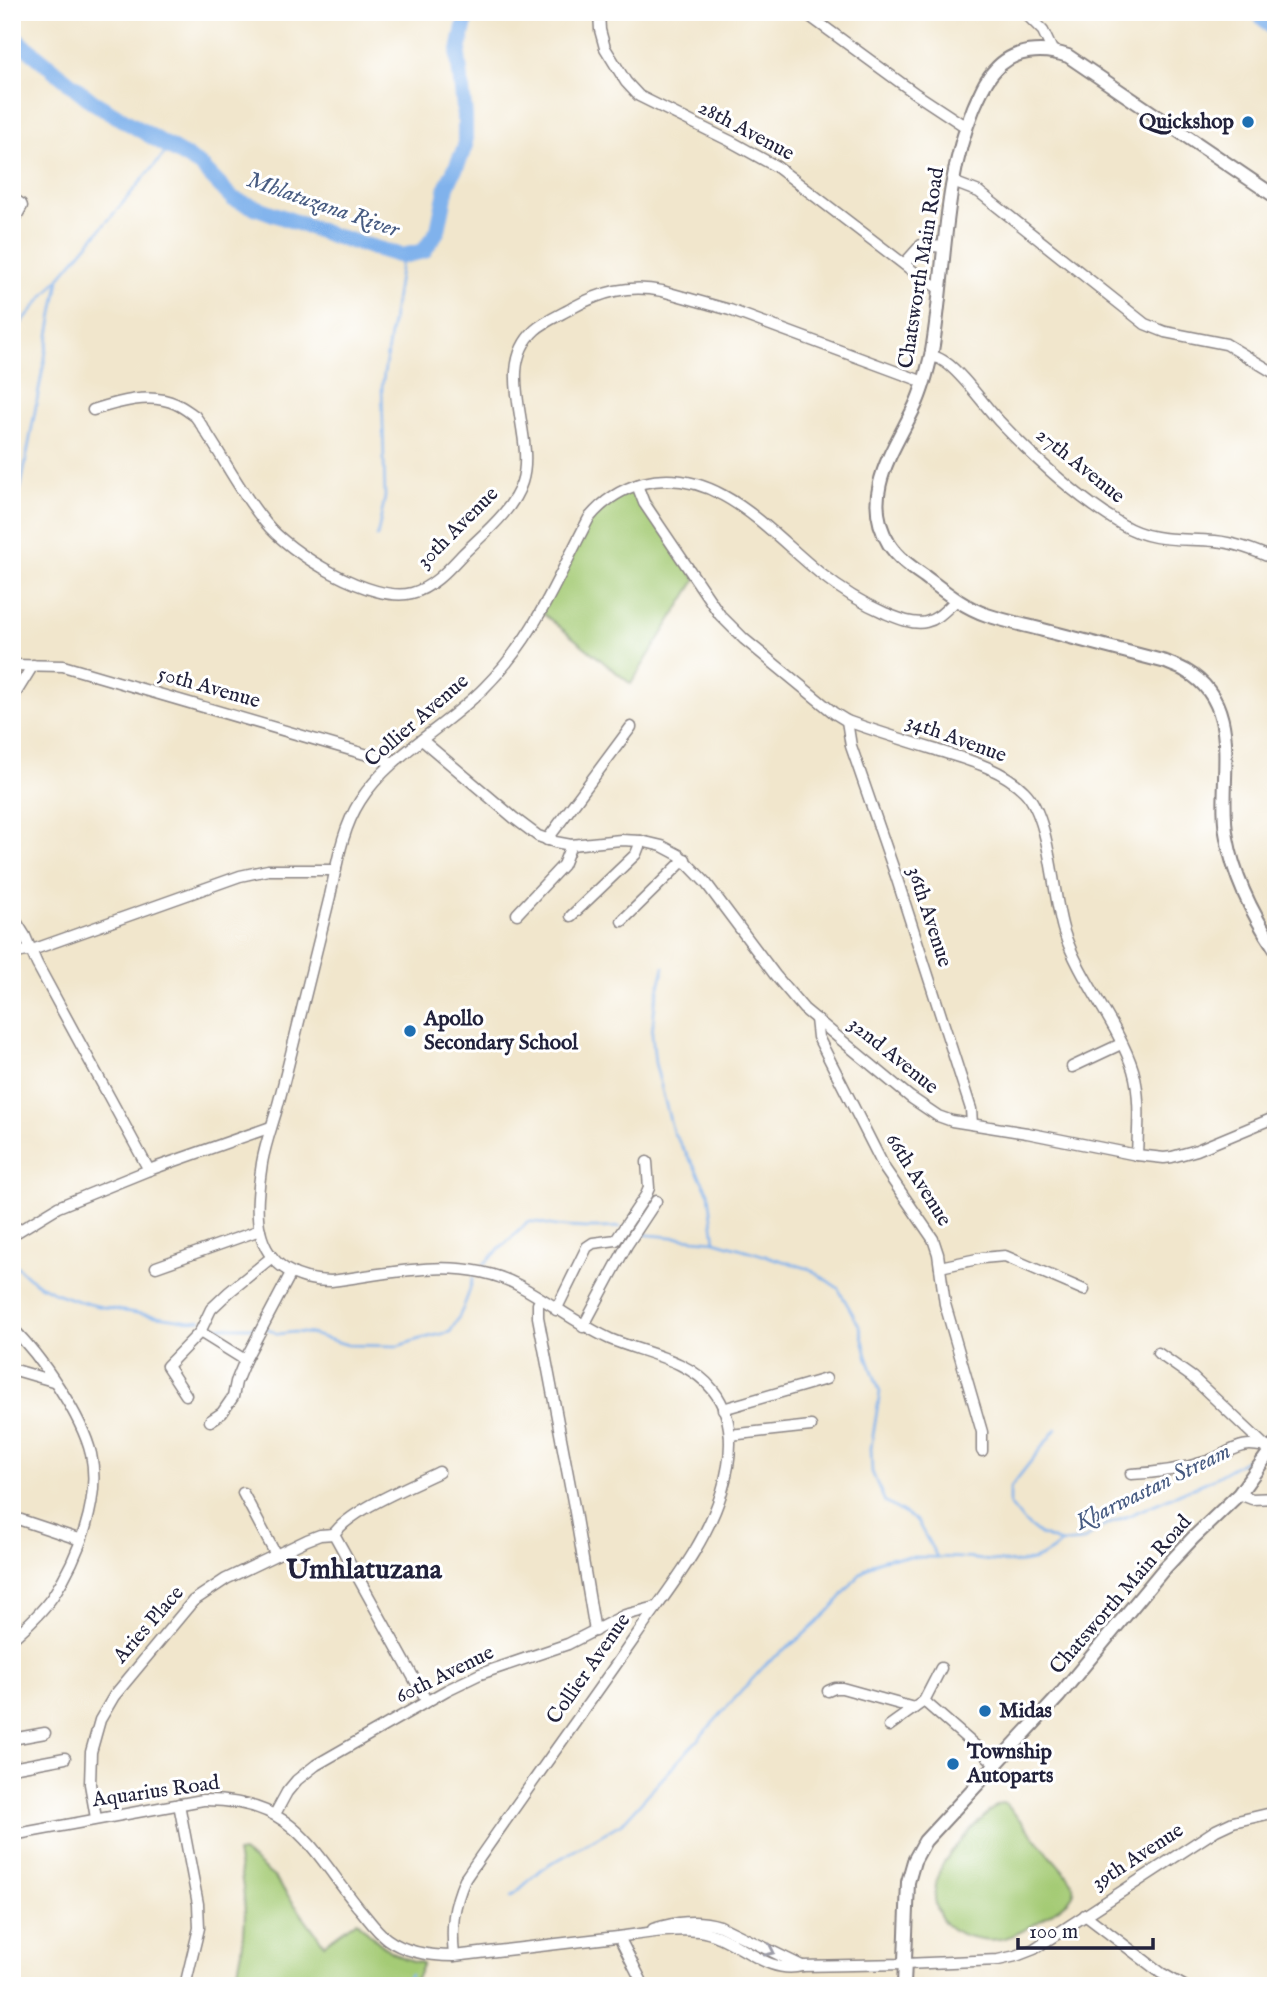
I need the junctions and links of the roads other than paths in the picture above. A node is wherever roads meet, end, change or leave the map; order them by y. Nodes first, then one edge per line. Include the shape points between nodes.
1 (599, 12) edge
2 (804, 12) edge
3 (1024, 12) edge
4 (1052, 50) junction
5 (966, 127) junction
6 (953, 182) junction
7 (1276, 197) edge
8 (15, 200) edge
9 (12, 224) edge
10 (944, 247) junction
11 (904, 264) junction
12 (940, 289) junction
13 (931, 355) junction
14 (1276, 374) edge
15 (923, 382) junction
16 (93, 410) dead end
17 (637, 485) junction
18 (1276, 560) edge
19 (957, 600) junction
20 (12, 665) edge
21 (33, 665) junction
22 (12, 699) edge
23 (847, 721) junction
24 (631, 727) dead end
25 (422, 740) junction
26 (393, 762) junction
27 (547, 840) junction
28 (641, 841) junction
29 (571, 845) junction
30 (685, 859) junction
31 (336, 870) junction
32 (517, 914) dead end
33 (12, 915) edge
34 (571, 916) dead end
35 (622, 921) dead end
36 (32, 950) junction
37 (1276, 950) edge
38 (12, 954) edge
39 (816, 1019) junction
40 (1121, 1045) junction
41 (1072, 1067) dead end
42 (1276, 1117) edge
43 (972, 1124) junction
44 (271, 1127) junction
45 (1136, 1155) junction
46 (647, 1162) dead end
47 (149, 1170) junction
48 (656, 1201) dead end
49 (260, 1230) junction
50 (632, 1230) junction
51 (12, 1235) edge
52 (272, 1257) junction
53 (156, 1267) dead end
54 (940, 1267) junction
55 (291, 1273) junction
56 (1084, 1290) dead end
57 (541, 1299) junction
58 (556, 1310) junction
59 (583, 1326) junction
60 (12, 1328) edge
61 (200, 1332) junction
62 (1158, 1353) dead end
63 (245, 1360) junction
64 (12, 1369) edge
65 (826, 1379) dead end
66 (53, 1381) junction
67 (186, 1395) dead end
68 (723, 1409) junction
69 (210, 1421) dead end
70 (811, 1426) dead end
71 (730, 1435) junction
72 (1271, 1446) edge
73 (982, 1451) dead end
74 (439, 1472) dead end
75 (1131, 1474) dead end
76 (243, 1493) dead end
77 (1239, 1494) junction
78 (1276, 1497) edge
79 (12, 1517) edge
80 (334, 1534) junction
81 (81, 1539) junction
82 (276, 1555) junction
83 (656, 1606) junction
84 (595, 1631) junction
85 (12, 1639) edge
86 (941, 1668) dead end
87 (828, 1691) dead end
88 (924, 1701) junction
89 (427, 1702) junction
90 (914, 1708) junction
91 (889, 1726) dead end
92 (46, 1733) dead end
93 (12, 1739) edge
94 (65, 1758) dead end
95 (996, 1764) junction
96 (12, 1768) edge
97 (179, 1804) junction
98 (1276, 1812) edge
99 (275, 1814) junction
100 (96, 1818) junction
101 (12, 1821) edge
102 (13, 1835) edge
103 (1085, 1915) junction
104 (620, 1937) junction
105 (453, 1956) junction
106 (905, 1964) junction
107 (185, 1986) edge
108 (644, 1986) edge
109 (904, 1986) edge
110 (1184, 1986) edge

1 - 11 street, 28th Avenue via 605,48 639,96 769,162
2 - 5 street
3 - 4 street via 1038,25
4 - 5 street, Chatsworth Main Road via 1024,52 995,69
4 - 7 street via 1075,60
5 - 6 street, Chatsworth Main Road
6 - 10 street, Chatsworth Main Road
6 - 14 street via 979,192 1145,324 1227,344
8 - 9 street via 21,210
10 - 11 street via 921,245
10 - 12 street, Chatsworth Main Road
11 - 12 street, 28th Avenue
12 - 13 street, Chatsworth Main Road
13 - 15 street, Chatsworth Main Road
13 - 18 street, 27th Avenue via 948,364 1059,479 1123,526 1160,539 1216,541
15 - 16 street, 30th Avenue via 730,310 663,291 628,288 598,295 537,328 523,346 516,376 526,450 517,495 448,570 415,593 399,595 376,592 330,571 277,535 254,508 195,416 183,407 168,400 147,399
15 - 19 street, Chatsworth Main Road via 883,469 879,515 884,534 898,555
17 - 19 street, Collier Avenue via 687,481 725,497 840,588 896,618 926,622
17 - 23 street, 34th Avenue via 644,503 720,615
17 - 25 street, Collier Avenue via 596,510 517,652 454,716
19 - 37 street, Chatsworth Main Road via 986,615 1166,662 1186,671 1212,696 1226,746 1227,839 1246,896
20 - 21 street, 50th Avenue
21 - 22 street
21 - 26 street, 50th Avenue via 63,666
23 - 40 street, 34th Avenue via 985,767 1016,784 1031,799 1043,828 1067,940
23 - 43 street, 36th Avenue via 851,746 971,1109
24 - 27 street
25 - 26 street, Collier Avenue
25 - 27 street, 32nd Avenue via 528,830
26 - 31 street, Collier Avenue via 360,800
27 - 29 street, 32nd Avenue
28 - 29 street, 32nd Avenue
28 - 30 street, 32nd Avenue
28 - 34 street via 636,854
29 - 32 street via 563,865
30 - 35 street
30 - 39 street, 32nd Avenue via 775,975
31 - 36 street via 268,870 240,876
31 - 44 street, Collier Avenue
33 - 36 street
36 - 38 street
36 - 47 street
39 - 43 street, 32nd Avenue via 928,1110
39 - 54 street, 66th Avenue via 818,1037 885,1169 933,1239
40 - 41 street
40 - 45 street, 34th Avenue via 1136,1085
42 - 45 street, 32nd Avenue via 1172,1157
43 - 45 street, 32nd Avenue
44 - 47 street
44 - 49 street, Collier Avenue via 260,1179
46 - 50 street via 649,1188
47 - 51 street via 58,1208
48 - 50 street
49 - 52 street, Collier Avenue
49 - 53 street
50 - 58 street via 614,1241 587,1247
50 - 59 street
52 - 55 street, Collier Avenue
52 - 61 street via 211,1309
54 - 56 street via 1005,1256
54 - 73 street, 66th Avenue via 945,1304 982,1432
55 - 57 street, Collier Avenue via 313,1281 331,1281 461,1268 501,1278
55 - 63 street
57 - 58 street, Collier Avenue
57 - 84 street via 538,1317
58 - 59 street, Collier Avenue
59 - 68 street, Collier Avenue via 686,1368 712,1389
60 - 66 street
61 - 63 street
61 - 67 street via 167,1366
62 - 72 street
63 - 69 street via 233,1397
64 - 66 street
65 - 68 street
66 - 81 street via 82,1429 91,1455 90,1505
68 - 71 street, Collier Avenue
70 - 71 street
71 - 83 street, Collier Avenue via 727,1471 714,1513
72 - 75 street via 1243,1446 1177,1469
72 - 77 street, Chatsworth Main Road
74 - 80 street via 361,1511
76 - 82 street
77 - 78 street via 1252,1499
77 - 95 street, Chatsworth Main Road via 1163,1570
79 - 81 street
80 - 82 street, Aries Place via 320,1535
80 - 89 street
81 - 85 street via 52,1597
82 - 100 street, Aries Place via 193,1601 110,1702 91,1752
83 - 84 street, 60th Avenue
83 - 105 street, Collier Avenue via 465,1879 454,1909
84 - 89 street, 60th Avenue via 480,1674
86 - 88 street
87 - 90 street via 842,1688
88 - 90 street
88 - 95 street
89 - 99 street, 60th Avenue via 316,1765 297,1780
90 - 91 street
92 - 93 street
94 - 96 street
95 - 106 street, Chatsworth Main Road via 917,1853 908,1882
97 - 99 street, Aquarius Road via 226,1800
97 - 100 street, Aquarius Road
97 - 107 street via 199,1928
98 - 103 street, 39th Avenue via 1216,1829
99 - 105 street, Aquarius Road via 318,1851 386,1938 422,1954
100 - 102 street, Aquarius Road
101 - 102 street
103 - 106 street, 39th Avenue via 1016,1956
103 - 110 street
104 - 105 street
104 - 106 street via 668,1924 720,1926 802,1966
104 - 108 street
106 - 109 street, Chatsworth Main Road

